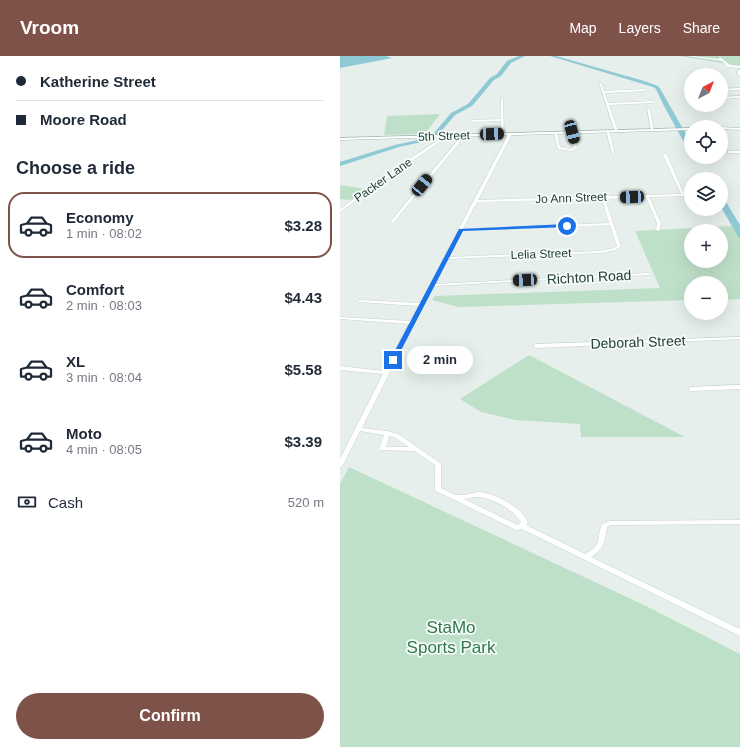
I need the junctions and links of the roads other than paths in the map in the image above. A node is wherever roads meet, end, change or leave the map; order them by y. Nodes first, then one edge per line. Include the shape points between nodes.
1 (687, 56) edge
2 (719, 56) edge
3 (722, 60) junction
4 (740, 68) edge
5 (740, 76) edge
6 (600, 83) dead end
7 (740, 89) edge
8 (645, 90) dead end
9 (728, 90) edge
10 (604, 92) junction
11 (728, 97) edge
12 (740, 97) edge
13 (502, 99) dead end
14 (654, 102) dead end
15 (607, 104) junction
16 (648, 110) dead end
17 (502, 120) junction
18 (474, 121) dead end
19 (740, 127) edge
20 (728, 128) edge
21 (684, 129) edge
22 (653, 130) junction
23 (607, 131) junction
24 (616, 131) junction
25 (572, 132) junction
26 (554, 133) junction
27 (503, 134) junction
28 (510, 134) junction
29 (447, 136) junction
30 (463, 136) junction
31 (340, 139) edge
32 (729, 152) dead end
33 (740, 152) edge
34 (614, 153) dead end
35 (665, 155) dead end
36 (683, 195) joint
37 (647, 196) junction
38 (603, 197) junction
39 (476, 202) junction
40 (340, 211) edge
41 (392, 222) dead end
42 (612, 224) junction
43 (461, 230) junction
44 (658, 230) dead end
45 (446, 258) junction
46 (649, 274) dead end
47 (432, 285) junction
48 (359, 301) dead end
49 (422, 305) junction
50 (340, 318) edge
51 (413, 323) junction
52 (740, 338) edge
53 (536, 346) dead end
54 (340, 368) edge
55 (386, 373) junction
56 (740, 387) edge
57 (691, 389) dead end
58 (358, 429) junction
59 (387, 433) junction
60 (416, 449) junction
61 (340, 466) edge
62 (457, 498) junction
63 (740, 522) edge
64 (522, 526) junction
65 (584, 557) junction
66 (740, 633) edge

1 - 3 street
2 - 3 street
3 - 4 street via 729,66
4 - 5 main road
6 - 10 street
7 - 9 street
8 - 10 street
10 - 15 street
11 - 12 street
13 - 17 street
14 - 15 street
15 - 24 street
16 - 22 street
17 - 18 street
17 - 27 street
19 - 20 main road
21 - 22 main road, 5th Street
22 - 24 main road, 5th Street
23 - 24 main road, 5th Street
23 - 25 main road, 5th Street
23 - 34 street
25 - 26 main road, 5th Street
25 - 26 street via 576,147 570,150 559,148
26 - 28 main road, 5th Street
27 - 28 main road, 5th Street
27 - 30 main road, 5th Street
28 - 39 street
29 - 30 main road, 5th Street
29 - 31 main road, 5th Street
29 - 40 street, Packer Lane
30 - 41 street
32 - 33 street
35 - 36 street
36 - 37 street, Jo Ann Street
37 - 38 street, Jo Ann Street
37 - 44 street via 659,223
38 - 39 street, Jo Ann Street
38 - 42 street
39 - 43 street
42 - 43 street
42 - 45 street, Lelia Street via 619,246 610,251
43 - 45 street
45 - 47 street
46 - 47 street, Richton Road
47 - 49 street
48 - 49 street
49 - 51 street
50 - 51 street
51 - 55 street
52 - 53 street, Deborah Street
54 - 55 street
55 - 58 street
56 - 57 street
58 - 59 street
58 - 61 street
59 - 60 street via 396,435
59 - 60 street via 382,449
60 - 62 street via 438,464 438,489
62 - 64 street via 518,528
62 - 64 street via 479,494 491,496 523,517 525,523
63 - 65 street via 610,523 604,526 598,551
64 - 65 street
65 - 66 street

